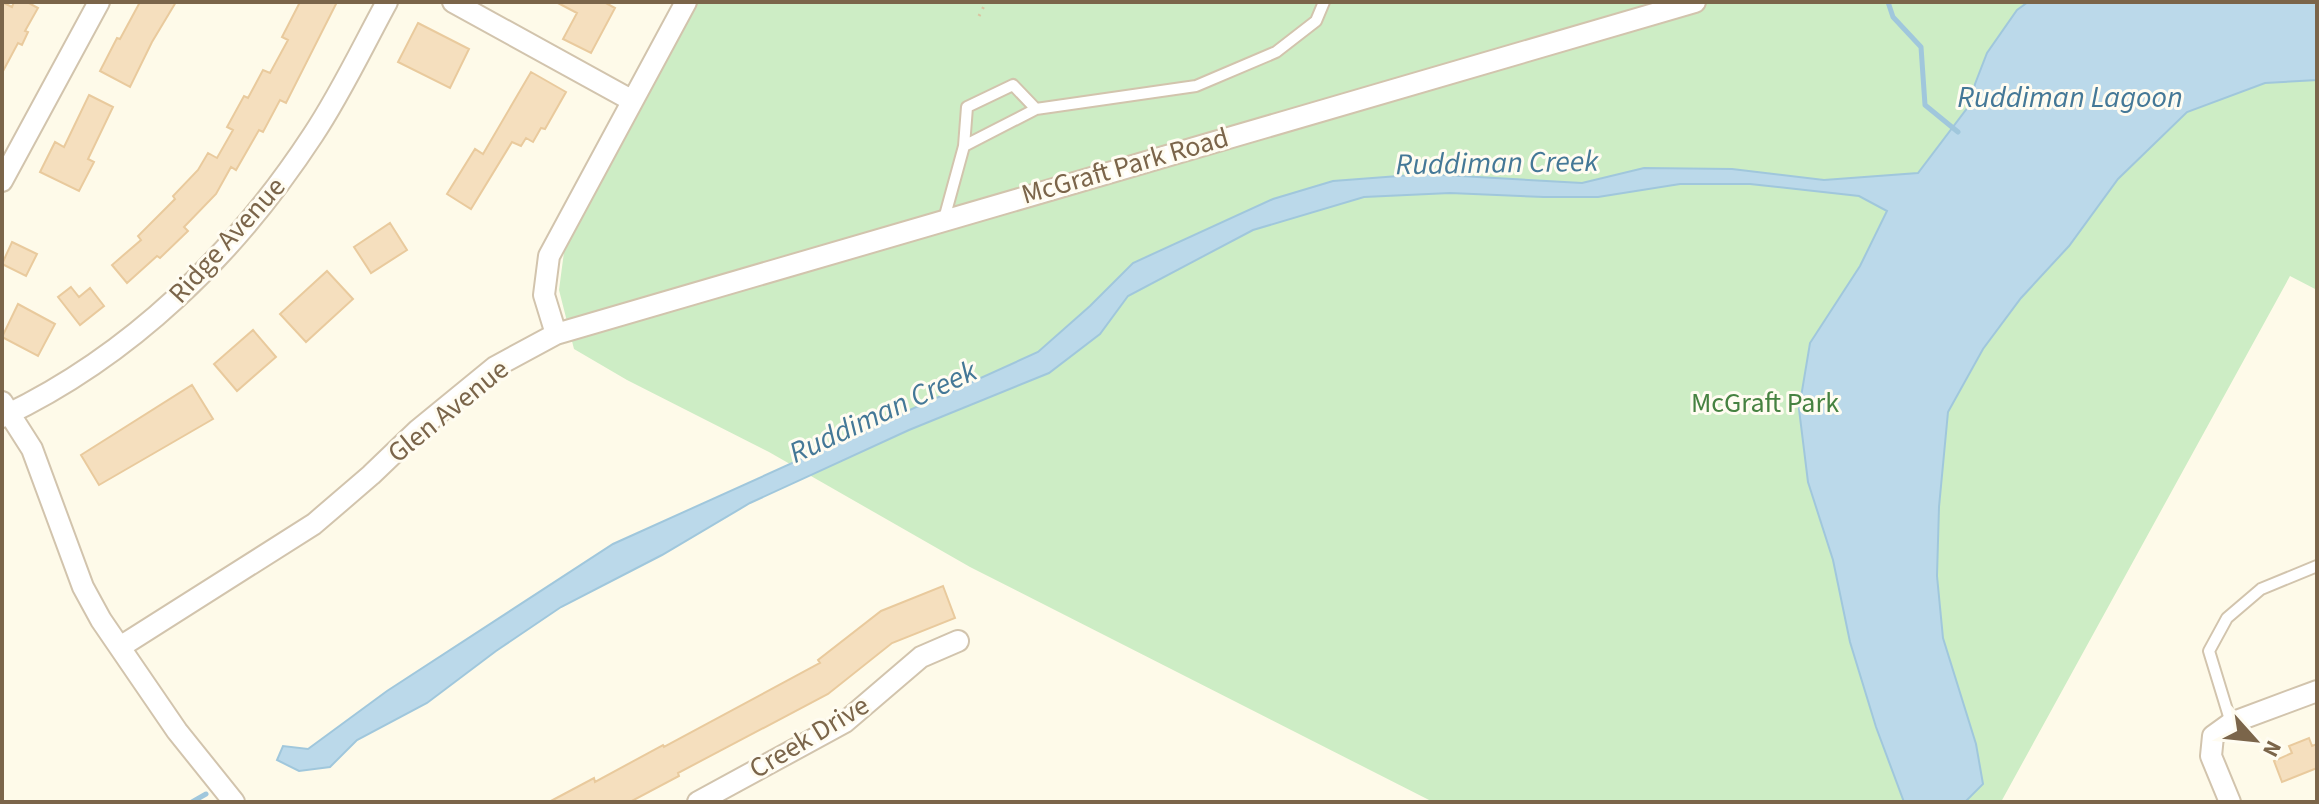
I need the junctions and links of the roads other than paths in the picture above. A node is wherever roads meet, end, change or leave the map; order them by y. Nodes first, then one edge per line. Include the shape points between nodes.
1 (99, 2) edge
2 (387, 2) edge
3 (453, 2) edge
4 (686, 2) edge
5 (1324, 2) edge
6 (1695, 2) edge
7 (631, 100) junction
8 (1036, 109) junction
9 (964, 146) junction
10 (2, 181) edge
11 (944, 219) junction
12 (556, 334) junction
13 (5, 411) edge
14 (2317, 566) edge
15 (958, 641) dead end
16 (120, 647) junction
17 (2317, 691) edge
18 (2231, 723) junction
19 (234, 802) edge
20 (698, 802) edge
21 (2230, 802) edge

1 - 10 street
2 - 13 street, Ridge Avenue via 315,133 215,260 143,328 76,376
3 - 7 street
4 - 7 street
5 - 8 lane via 1316,21 1276,52 1196,86
6 - 11 street, McGraft Park Road
7 - 12 street via 549,256 544,295
8 - 9 lane
8 - 9 lane via 1013,85 967,107
9 - 11 lane
11 - 12 street, McGraft Park Road
12 - 16 street, Glen Avenue via 495,367 314,524
13 - 16 street via 42,472 83,587
14 - 18 lane via 2261,589 2227,618 2209,651
15 - 20 street, Creek Drive via 921,657 845,722
16 - 19 street
17 - 18 street
18 - 21 street via 2213,736 2211,756

